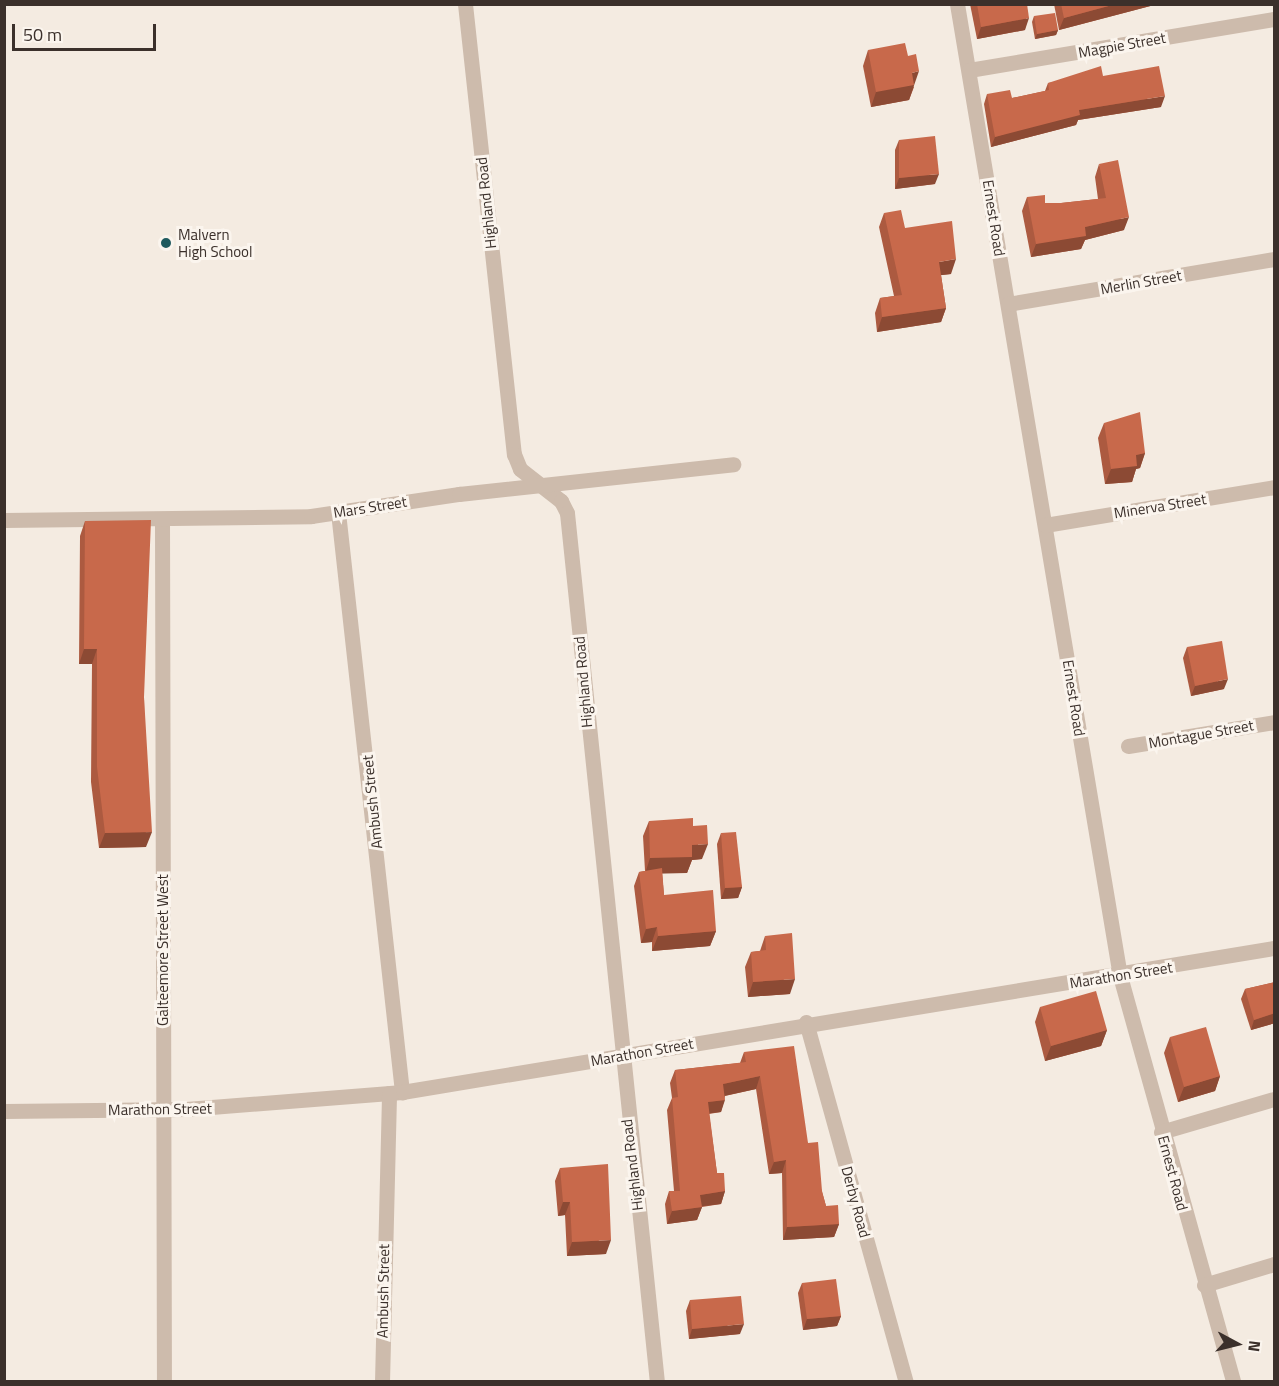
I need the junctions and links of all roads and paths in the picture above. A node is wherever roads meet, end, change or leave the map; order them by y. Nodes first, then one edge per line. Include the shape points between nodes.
1 (465, 4) edge
2 (957, 4) edge
3 (1275, 19) edge
4 (969, 70) junction
5 (1275, 259) edge
6 (1008, 304) junction
7 (734, 464) dead end
8 (537, 485) junction
9 (1275, 487) edge
10 (338, 512) junction
11 (162, 519) junction
12 (4, 520) edge
13 (1045, 525) junction
14 (1275, 722) edge
15 (1128, 746) dead end
16 (1275, 948) edge
17 (1120, 976) junction
18 (806, 1022) junction
19 (620, 1057) junction
20 (395, 1093) junction
21 (1275, 1100) edge
22 (163, 1110) junction
23 (4, 1111) edge
24 (1161, 1132) junction
25 (1275, 1264) edge
26 (1204, 1285) junction
27 (164, 1382) edge
28 (382, 1382) edge
29 (657, 1382) edge
30 (906, 1382) edge
31 (1233, 1382) edge

1 - 8 street, Highland Road via 514,454
2 - 4 street, Ernest Road
3 - 4 street, Magpie Street
4 - 6 street, Ernest Road
5 - 6 street, Merlin Street
6 - 13 street, Ernest Road
7 - 8 street, Mars Street
8 - 10 street, Mars Street
8 - 19 street, Highland Road via 561,501 567,513
9 - 13 street, Minerva Street
10 - 11 street, Mars Street
10 - 20 street, Ambush Street
11 - 12 street, Mars Street
11 - 22 street, Galteemore Street West
13 - 17 street, Ernest Road
14 - 15 street, Montague Street
16 - 17 street, Marathon Street
17 - 18 street, Marathon Street
17 - 24 street, Ernest Road
18 - 19 street, Marathon Street
18 - 30 street, Derby Road
19 - 20 street, Marathon Street
19 - 29 street, Highland Road
20 - 22 street, Marathon Street
20 - 28 street, Ambush Street
21 - 24 street
22 - 23 street, Marathon Street
22 - 27 street, Galteemore Street West
24 - 26 street, Ernest Road
25 - 26 street
26 - 31 street, Ernest Road

